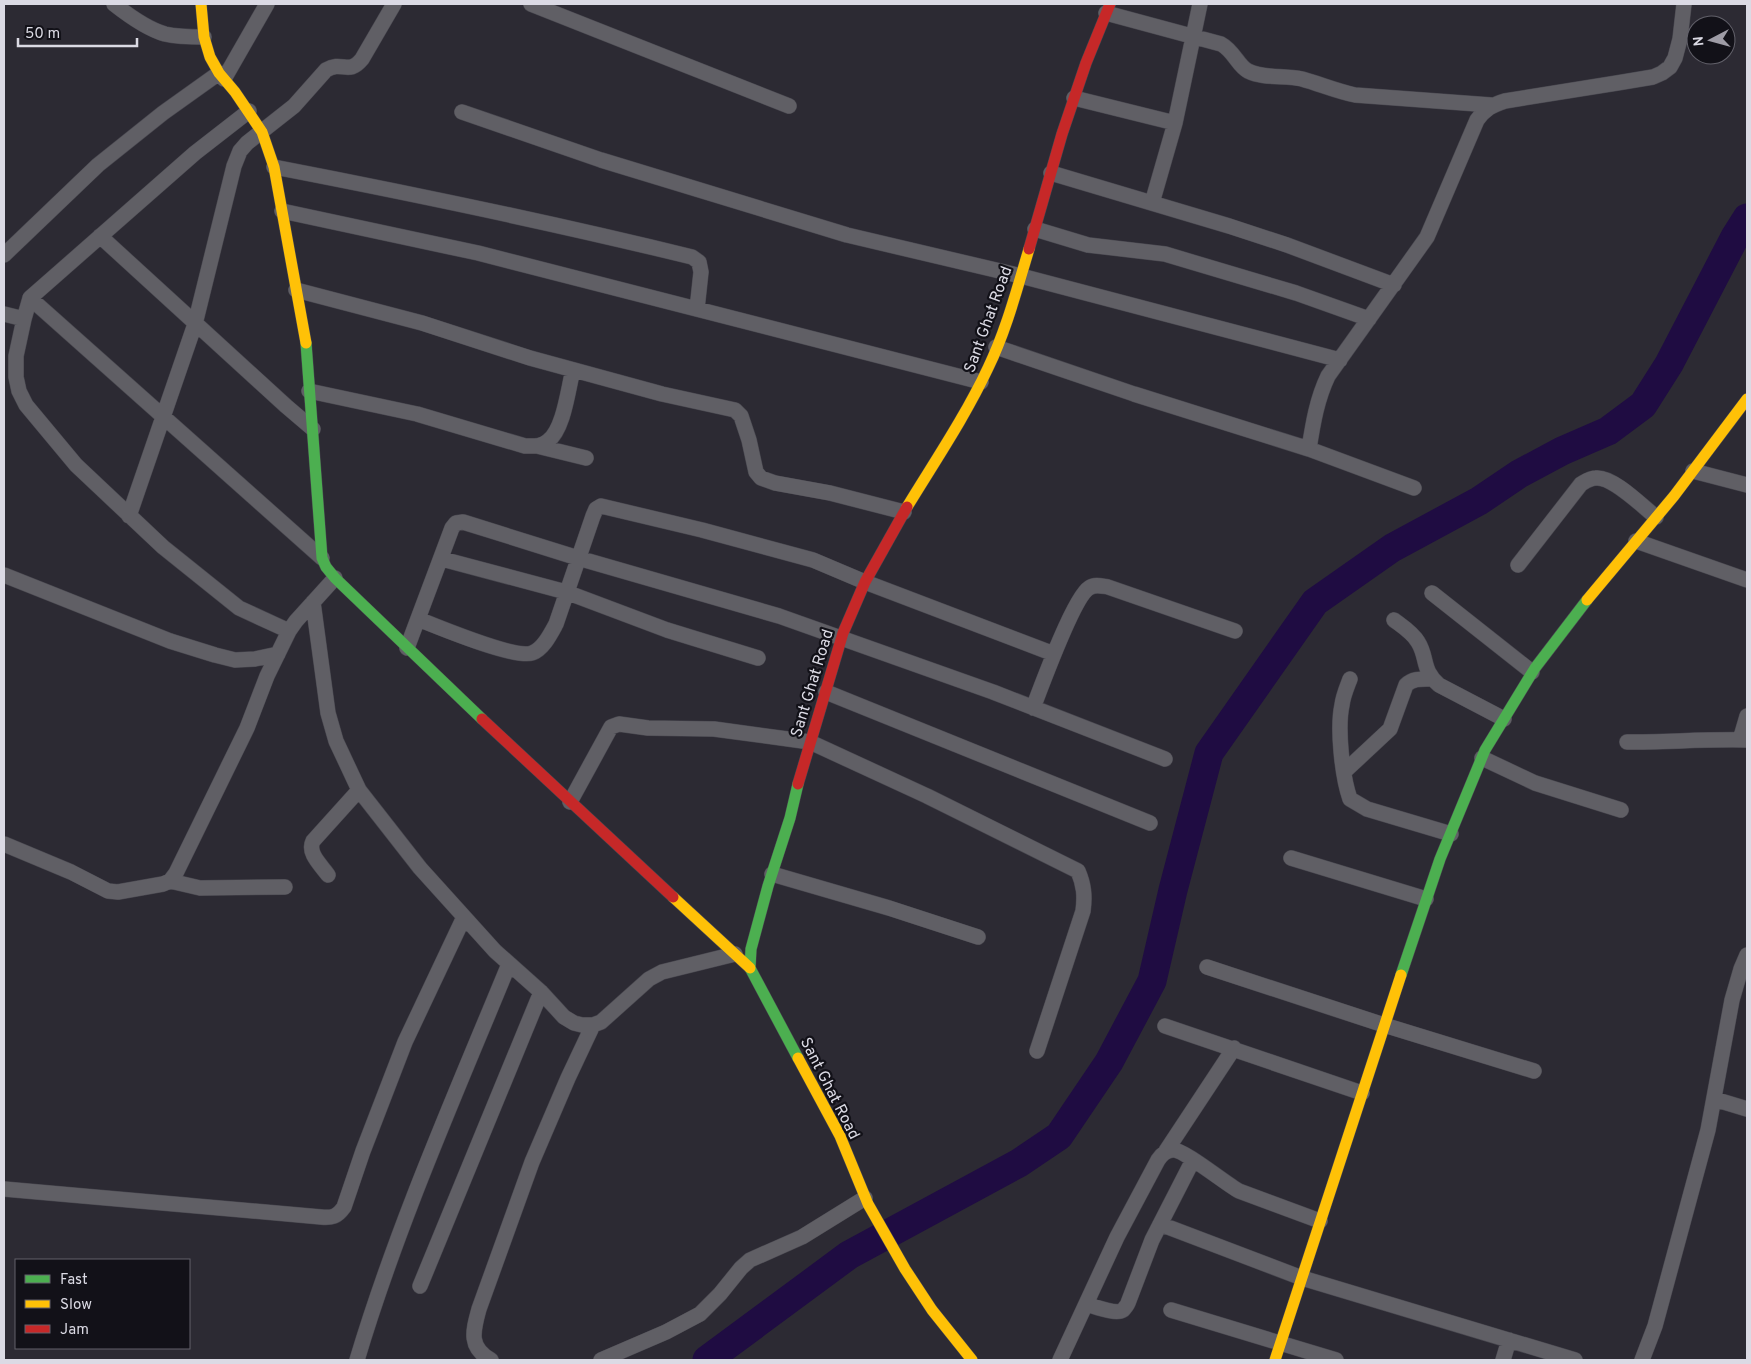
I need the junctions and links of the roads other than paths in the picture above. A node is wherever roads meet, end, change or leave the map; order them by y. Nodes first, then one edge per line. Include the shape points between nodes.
1 (114, 4) edge
2 (201, 4) edge
3 (267, 4) edge
4 (394, 4) edge
5 (531, 4) edge
6 (1200, 4) edge
7 (1684, 4) edge
8 (1108, 8) edge
9 (1194, 36) junction
10 (204, 37) junction
11 (222, 76) junction
12 (1074, 98) junction
13 (789, 106) dead end
14 (1491, 106) junction
15 (249, 111) junction
16 (462, 112) dead end
17 (1174, 123) junction
18 (262, 132) junction
19 (274, 167) junction
20 (1051, 173) junction
21 (1152, 202) junction
22 (282, 211) junction
23 (1035, 229) junction
24 (100, 236) junction
25 (4, 255) edge
26 (1021, 276) junction
27 (1394, 285) junction
28 (296, 290) junction
29 (30, 298) junction
30 (697, 308) junction
31 (4, 314) edge
32 (24, 319) junction
33 (1369, 319) junction
34 (196, 324) junction
35 (996, 347) junction
36 (1340, 360) junction
37 (573, 370) junction
38 (981, 382) junction
39 (309, 391) junction
40 (1747, 399) edge
41 (164, 417) junction
42 (313, 429) junction
43 (537, 446) junction
44 (1308, 449) junction
45 (586, 458) dead end
46 (1693, 471) junction
47 (1747, 485) edge
48 (1414, 488) dead end
49 (904, 512) junction
50 (129, 516) junction
51 (1656, 517) junction
52 (1636, 541) junction
53 (322, 558) junction
54 (578, 558) junction
55 (442, 559) junction
56 (1518, 566) dead end
57 (4, 575) edge
58 (335, 578) junction
59 (1747, 580) edge
60 (865, 582) junction
61 (566, 592) junction
62 (1432, 594) dead end
63 (313, 602) junction
64 (418, 619) junction
65 (1394, 620) dead end
66 (1234, 631) dead end
67 (290, 632) junction
68 (842, 638) junction
69 (407, 648) junction
70 (278, 654) junction
71 (1054, 654) junction
72 (758, 658) dead end
73 (1532, 672) junction
74 (1350, 679) dead end
75 (1432, 679) junction
76 (826, 692) junction
77 (1033, 708) junction
78 (1747, 716) edge
79 (1504, 719) junction
80 (1744, 740) edge
81 (810, 742) junction
82 (1627, 742) dead end
83 (1482, 758) junction
84 (1166, 759) dead end
85 (1345, 771) junction
86 (359, 790) junction
87 (570, 802) junction
88 (1621, 810) dead end
89 (1150, 823) dead end
90 (1450, 834) junction
91 (4, 844) edge
92 (1291, 858) dead end
93 (772, 874) junction
94 (328, 875) dead end
95 (170, 881) junction
96 (285, 887) dead end
97 (1426, 899) junction
98 (464, 917) junction
99 (978, 937) dead end
100 (735, 954) junction
101 (1747, 955) edge
102 (509, 964) junction
103 (1207, 967) dead end
104 (750, 968) junction
105 (541, 992) junction
106 (593, 1025) junction
107 (1384, 1025) junction
108 (1165, 1026) dead end
109 (1234, 1048) junction
110 (1037, 1051) dead end
111 (1534, 1071) dead end
112 (1362, 1093) junction
113 (1714, 1099) junction
114 (1747, 1109) edge
115 (1166, 1151) junction
116 (1192, 1160) junction
117 (4, 1189) edge
118 (866, 1201) junction
119 (1320, 1220) junction
120 (1160, 1224) junction
121 (1302, 1278) junction
122 (420, 1286) dead end
123 (1086, 1304) junction
124 (1171, 1310) dead end
125 (1509, 1340) junction
126 (1281, 1343) junction
127 (357, 1360) edge
128 (491, 1360) edge
129 (601, 1360) edge
130 (971, 1360) edge
131 (1060, 1360) edge
132 (1275, 1360) edge
133 (1336, 1360) edge
134 (1503, 1360) edge
135 (1575, 1360) edge
136 (1642, 1360) edge

1 - 10 street via 164,34
2 - 10 street
3 - 11 street
4 - 18 street via 356,67 340,66 326,70 294,106
5 - 13 street
6 - 9 street
7 - 14 street via 1675,58 1662,73
8 - 9 street
8 - 12 street, Sant Ghat Road
9 - 14 street via 1229,48 1248,71 1303,79 1355,95
9 - 17 street
10 - 11 street via 210,58
11 - 15 street
11 - 25 street via 163,113 98,165
12 - 17 street
12 - 20 street, Sant Ghat Road
14 - 27 street via 1477,120 1427,237
15 - 18 street
15 - 24 street
16 - 26 street via 601,160 847,235
17 - 21 street
18 - 19 street
18 - 34 street via 240,151 234,166
19 - 22 street
19 - 30 street via 436,198 692,257 699,262 701,272
20 - 21 street
20 - 23 street, Sant Ghat Road
21 - 27 street via 1287,245
22 - 28 street
22 - 30 street via 478,253
23 - 26 street, Sant Ghat Road
23 - 33 street via 1088,245 1165,254 1296,293
24 - 29 street
24 - 34 street
26 - 35 street, Sant Ghat Road
26 - 36 street
27 - 33 street
28 - 37 street
28 - 39 street via 306,342
29 - 32 street
29 - 41 street
30 - 38 street
31 - 32 street
32 - 50 street via 16,356 16,377 26,405 76,465
33 - 36 street
34 - 41 street
34 - 42 street
35 - 38 street, Sant Ghat Road
35 - 44 street
36 - 44 street via 1320,392
37 - 43 street via 560,425 547,442
37 - 49 street via 735,410 740,416 756,472 761,478
38 - 49 street, Sant Ghat Road
39 - 42 street
39 - 43 street via 417,414 525,446
40 - 46 street
41 - 50 street
41 - 53 street
42 - 53 street
43 - 45 street
44 - 48 street
46 - 47 street
46 - 51 street
49 - 60 street, Sant Ghat Road
50 - 67 street via 239,608
51 - 52 street
51 - 56 street via 1612,482 1603,478 1587,480
52 - 59 street
52 - 73 street via 1573,616
53 - 58 street
54 - 55 street via 462,522 452,528
54 - 60 street via 596,509 608,506 813,560
54 - 61 street
54 - 68 street via 779,616
55 - 61 street
55 - 64 street
57 - 70 street via 215,656 235,660
58 - 63 street
58 - 69 street
60 - 68 street, Sant Ghat Road
60 - 71 street
61 - 64 street via 556,624 533,653 485,644
61 - 72 street via 667,630
62 - 73 street
63 - 67 street
63 - 86 street via 328,713 336,741
64 - 69 street
65 - 75 street via 1419,642
66 - 71 street via 1095,585 1087,589 1079,601
67 - 70 street
68 - 76 street, Sant Ghat Road
68 - 77 street
69 - 87 street
70 - 95 street via 247,728
71 - 77 street
73 - 79 street
74 - 85 street via 1342,703 1340,724
75 - 79 street
75 - 85 street via 1417,679 1406,685 1390,729
76 - 81 street, Sant Ghat Road
76 - 89 street
77 - 84 street
78 - 80 street
79 - 83 street
80 - 82 street
81 - 87 street via 714,729 619,724 606,734
81 - 93 street, Sant Ghat Road
81 - 110 street via 1078,871 1085,895 1083,911
83 - 88 street via 1535,783
83 - 90 street
85 - 90 street via 1350,799 1356,803
86 - 94 street via 311,846 311,851
86 - 98 street via 420,868
87 - 100 street
90 - 97 street
91 - 95 street via 108,891 125,892
92 - 97 street
93 - 99 street
93 - 104 street, Sant Ghat Road via 751,949
95 - 96 street via 200,888
97 - 107 street
98 - 102 street
98 - 117 street via 405,1042 339,1214 332,1218
100 - 104 street
100 - 106 street via 662,972
101 - 113 street via 1732,1000
102 - 105 street
102 - 127 street via 398,1240
103 - 107 street
104 - 118 street, Sant Ghat Road via 840,1136
105 - 106 street via 564,1018 574,1023
105 - 122 street
106 - 128 street via 532,1162 479,1309 474,1340 478,1350
107 - 111 street
107 - 112 street
108 - 109 street
109 - 112 street
109 - 115 street
112 - 119 street
113 - 114 street
113 - 136 street via 1655,1326
115 - 116 street via 1177,1150
115 - 123 street via 1117,1237
116 - 119 street via 1239,1191
116 - 120 street
118 - 129 street via 802,1237 750,1260 700,1314
118 - 130 street, Sant Ghat Road via 904,1269
119 - 121 street
120 - 121 street
120 - 123 street via 1123,1310 1118,1312
121 - 125 street
121 - 126 street
123 - 131 street
124 - 126 street
125 - 134 street
125 - 135 street
126 - 132 street
126 - 133 street

